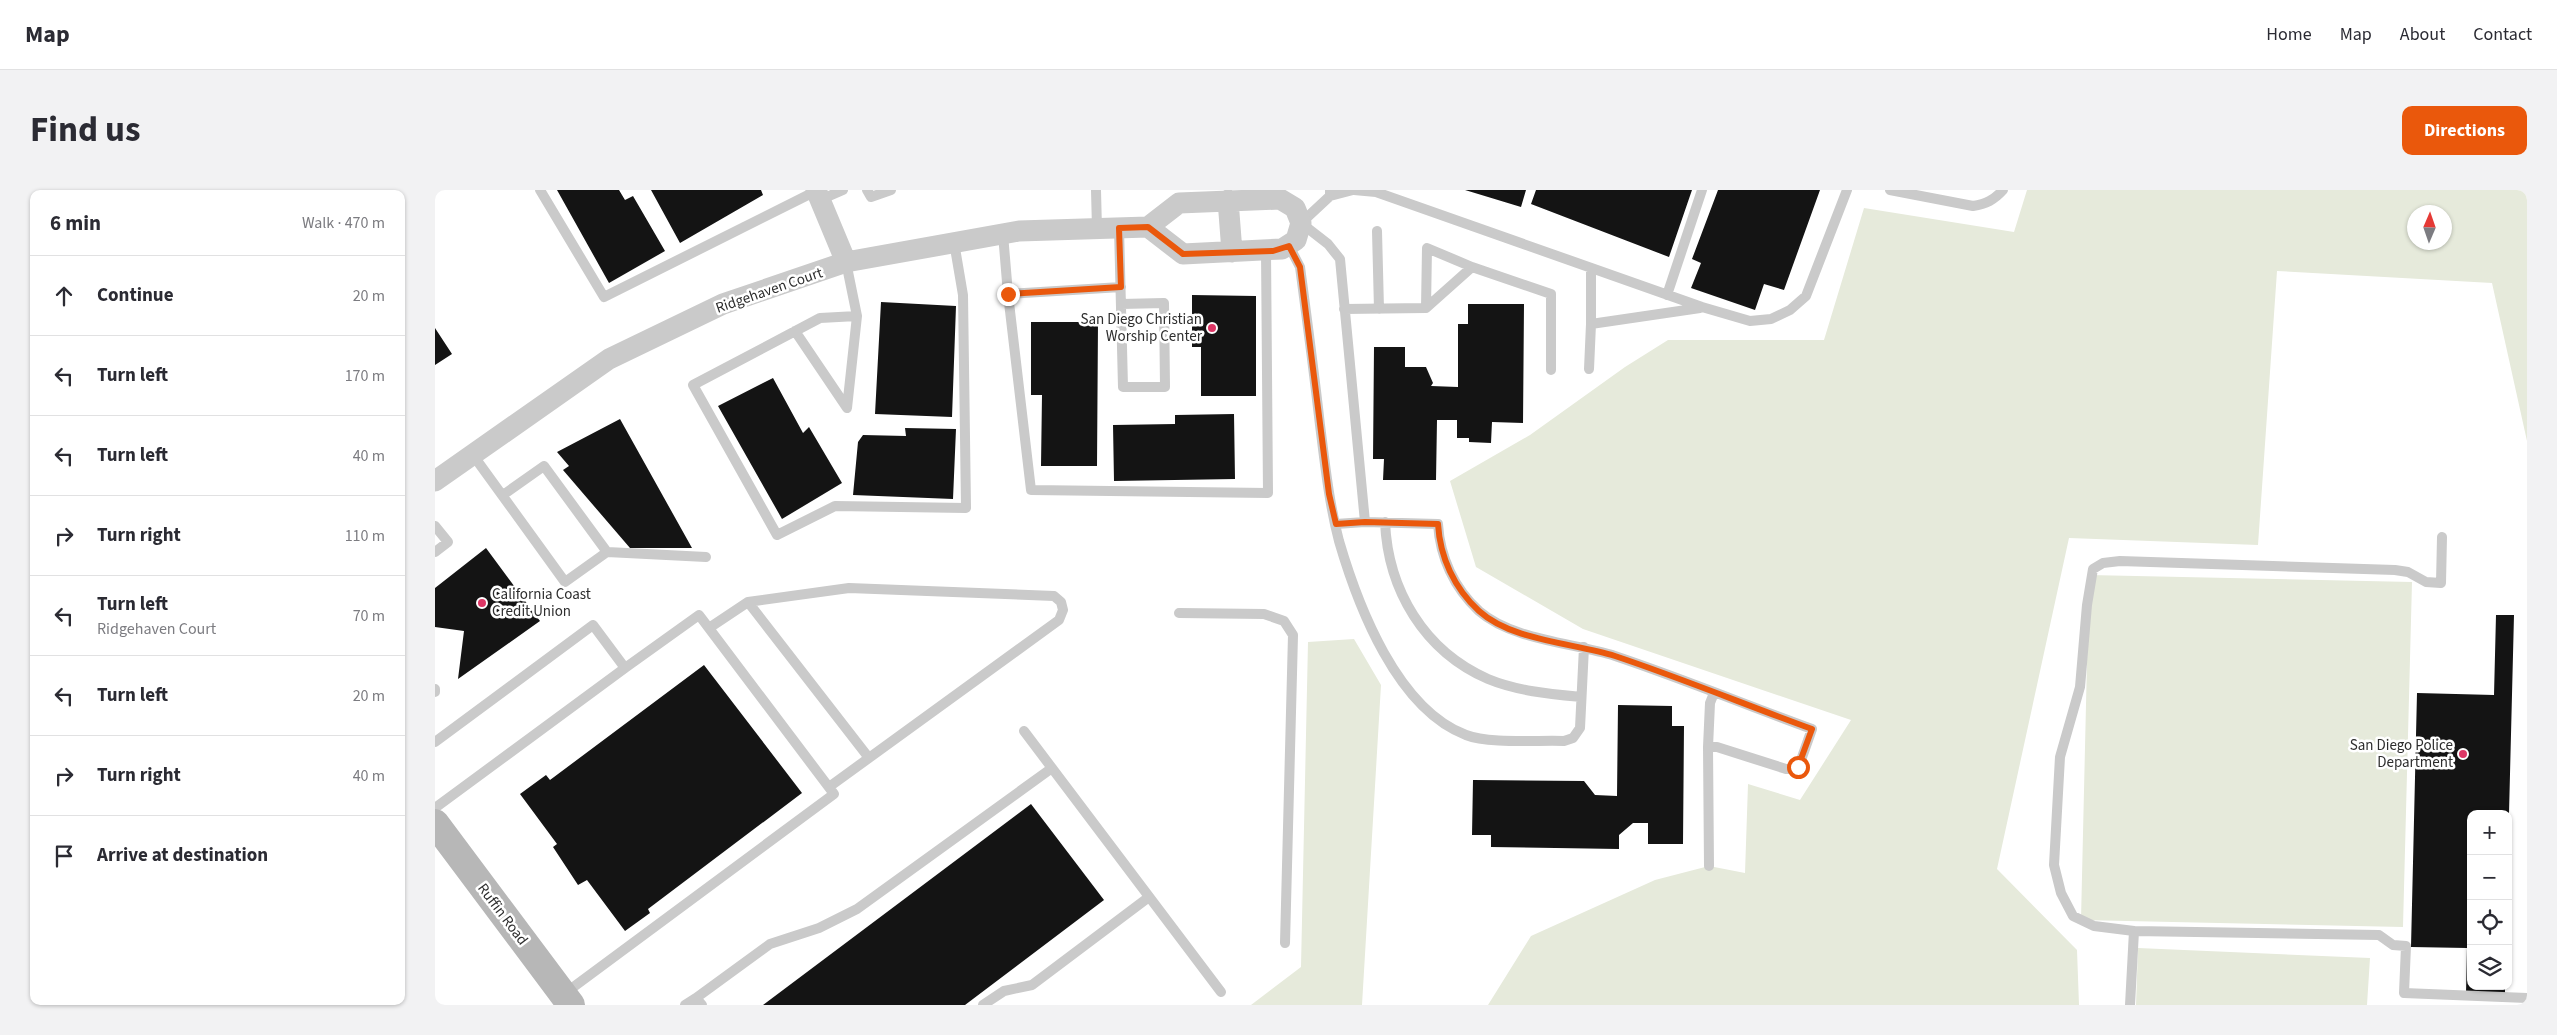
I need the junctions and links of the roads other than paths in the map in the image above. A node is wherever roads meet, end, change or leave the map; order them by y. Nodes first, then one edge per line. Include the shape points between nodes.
1 (540, 190) edge
2 (843, 190) edge
3 (867, 190) edge
4 (891, 190) edge
5 (1096, 190) edge
6 (1354, 190) edge
7 (1702, 190) edge
8 (1847, 190) edge
9 (1890, 190) edge
10 (2003, 190) edge
11 (1330, 193) edge
12 (817, 194) edge
13 (1218, 197) edge
14 (1301, 224) junction
15 (1148, 227) junction
16 (1097, 228) junction
17 (1119, 228) junction
18 (1377, 231) dead end
19 (1003, 234) junction
20 (954, 242) junction
21 (1289, 246) junction
22 (1267, 251) junction
23 (1232, 252) junction
24 (846, 262) junction
25 (1472, 266) junction
26 (1591, 268) junction
27 (1121, 287) junction
28 (1008, 294) junction
29 (1667, 294) junction
30 (1121, 304) junction
31 (1701, 307) junction
32 (1426, 308) junction
33 (1345, 309) junction
34 (1379, 309) junction
35 (857, 316) junction
36 (1591, 324) junction
37 (795, 331) junction
38 (1589, 369) dead end
39 (1551, 370) dead end
40 (473, 455) junction
41 (435, 481) edge
42 (503, 494) junction
43 (1365, 522) junction
44 (1385, 522) junction
45 (1336, 524) junction
46 (435, 526) edge
47 (2442, 537) dead end
48 (435, 552) edge
49 (607, 552) junction
50 (706, 557) dead end
51 (748, 602) junction
52 (1179, 613) dead end
53 (709, 628) junction
54 (1584, 647) junction
55 (625, 668) junction
56 (1714, 693) junction
57 (1581, 697) junction
58 (1024, 731) dead end
59 (435, 742) edge
60 (1708, 747) junction
61 (869, 758) junction
62 (1052, 768) junction
63 (829, 787) junction
64 (435, 808) edge
65 (435, 823) edge
66 (1709, 866) dead end
67 (1149, 897) junction
68 (2134, 931) junction
69 (1285, 943) dead end
70 (1221, 992) dead end
71 (2527, 998) edge
72 (567, 1000) edge
73 (699, 1001) edge
74 (685, 1005) edge
75 (983, 1005) edge
76 (2131, 1005) edge

1 - 12 lane via 603,297
2 - 12 lane
3 - 4 lane via 871,198
5 - 16 lane
6 - 11 lane
6 - 26 lane via 1376,192
7 - 29 lane
8 - 31 lane via 1805,296 1790,310 1771,319 1750,321
9 - 10 lane via 1973,206 1995,199
11 - 14 lane
12 - 24 street
13 - 14 street via 1280,199 1295,208
13 - 15 street via 1179,203
13 - 23 street
14 - 21 street via 1296,240
14 - 33 lane via 1328,244 1340,259
15 - 17 street, Ridgehaven Court
15 - 23 street via 1183,254
16 - 17 street, Ridgehaven Court
16 - 19 street, Ridgehaven Court
17 - 27 lane
18 - 34 lane
19 - 20 street, Ridgehaven Court
19 - 28 lane
20 - 24 street, Ridgehaven Court
20 - 37 lane via 963,296 966,508 835,506 777,535 693,385
21 - 22 street
21 - 45 lane via 1300,267 1329,494
22 - 23 street
22 - 28 lane via 1268,494 1031,490
24 - 35 lane
24 - 40 street, Ridgehaven Court via 723,304 609,359
25 - 32 lane
25 - 32 lane via 1427,248
25 - 39 lane via 1551,294
26 - 29 lane
26 - 36 lane
27 - 28 lane
27 - 30 lane
29 - 31 lane
30 - 30 lane via 1123,388 1165,387 1163,303
31 - 36 lane
32 - 34 lane
33 - 34 lane
33 - 43 lane
35 - 37 lane via 820,318
35 - 37 lane via 847,408
36 - 38 lane
40 - 41 street, Ridgehaven Court
40 - 42 lane
42 - 49 lane via 543,466
42 - 49 lane via 565,582
43 - 44 lane
43 - 45 lane
44 - 54 lane via 1438,524 1439,543 1450,573 1480,612 1517,631
44 - 57 lane via 1390,561 1402,596 1416,620 1443,650 1490,679 1544,693
45 - 57 lane via 1359,597 1398,676 1413,696 1446,725 1466,736 1481,739 1564,741 1573,738 1580,728
46 - 48 lane via 448,542
47 - 68 lane via 2441,583 2425,582 2407,572 2395,570 2120,562 2103,563 2093,569 2080,687 2060,757 2054,864 2061,893 2073,916 2094,926
49 - 50 lane
51 - 53 lane
51 - 61 lane
51 - 61 lane via 849,588 1054,596 1061,602 1063,610 1059,620
52 - 69 lane via 1264,614 1284,621 1293,635
53 - 55 lane via 699,615
53 - 63 lane
54 - 56 lane
54 - 57 lane
55 - 59 lane via 593,625
55 - 64 lane
56 - 60 lane via 1710,704
56 - 60 lane via 1812,729 1795,769
58 - 62 lane
60 - 66 lane
61 - 63 lane
62 - 67 lane
62 - 73 lane via 857,909 819,928 770,944
63 - 72 lane via 834,794
65 - 72 main road, Ruffin Road
67 - 70 lane
67 - 75 lane via 1033,985 1004,991
68 - 71 lane via 2379,935 2393,945 2406,946 2404,993
68 - 76 lane
73 - 74 lane

